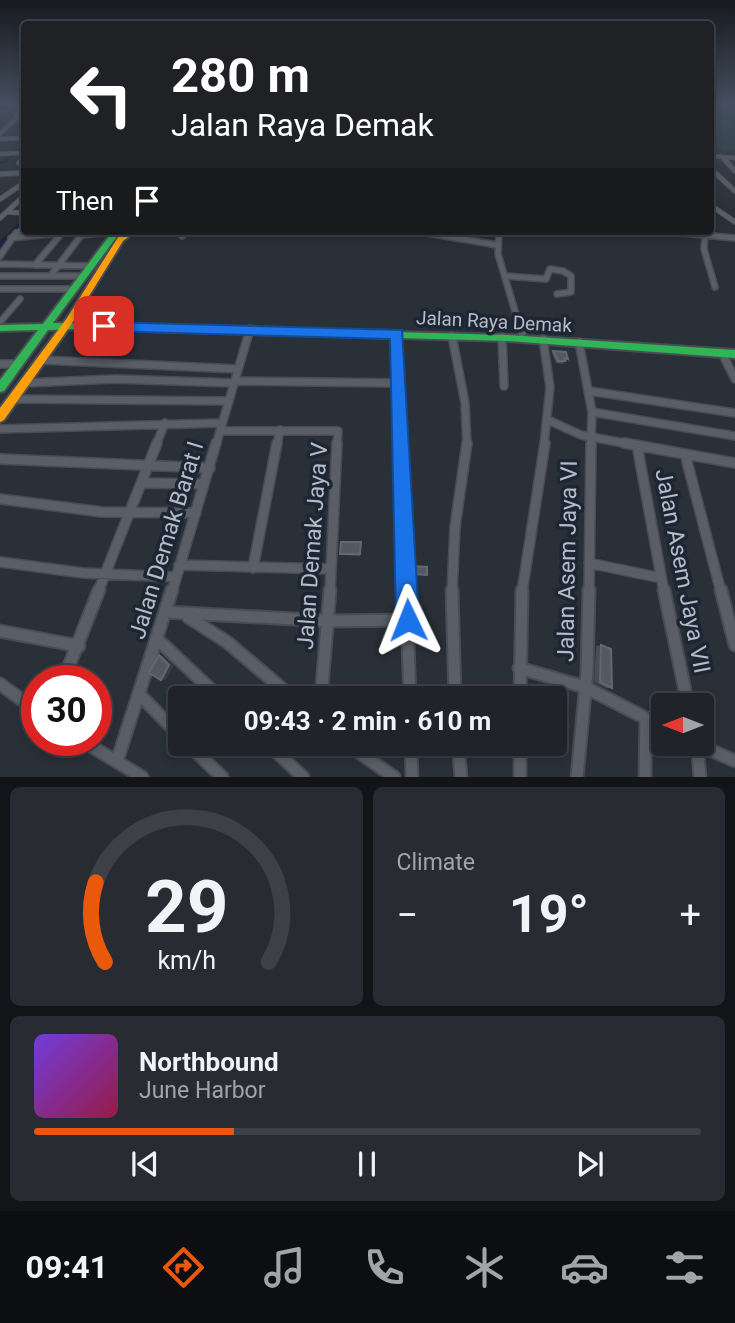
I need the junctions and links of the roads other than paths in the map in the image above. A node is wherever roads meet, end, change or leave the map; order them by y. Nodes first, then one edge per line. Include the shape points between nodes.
1 (21, 139) edge
2 (1, 154) edge
3 (21, 154) edge
4 (714, 156) edge
5 (721, 156) junction
6 (735, 158) edge
7 (21, 160) edge
8 (19, 163) dead end
9 (735, 171) edge
10 (714, 172) edge
11 (8, 173) junction
12 (21, 173) edge
13 (0, 174) edge
14 (0, 181) edge
15 (21, 185) edge
16 (734, 189) edge
17 (0, 199) edge
18 (21, 200) edge
19 (714, 208) edge
20 (21, 211) edge
21 (7, 212) junction
22 (0, 218) edge
23 (735, 222) edge
24 (21, 230) edge
25 (45, 235) edge
26 (60, 235) edge
27 (82, 235) edge
28 (118, 235) edge
29 (119, 235) edge
30 (448, 235) edge
31 (470, 235) edge
32 (498, 235) edge
33 (695, 235) edge
34 (705, 236) junction
35 (735, 238) edge
36 (11, 239) junction
37 (468, 240) junction
38 (497, 245) junction
39 (0, 256) edge
40 (0, 264) edge
41 (37, 265) junction
42 (60, 265) junction
43 (91, 266) junction
44 (28, 275) junction
45 (51, 275) junction
46 (0, 276) edge
47 (83, 276) junction
48 (506, 276) junction
49 (715, 287) dead end
50 (0, 289) edge
51 (75, 289) junction
52 (557, 294) dead end
53 (20, 299) dead end
54 (68, 323) junction
55 (0, 324) edge
56 (47, 324) junction
57 (292, 328) junction
58 (250, 330) junction
59 (522, 333) junction
60 (397, 334) junction
61 (452, 336) junction
62 (502, 337) junction
63 (543, 339) junction
64 (579, 342) junction
65 (670, 346) junction
66 (735, 346) edge
67 (722, 353) junction
68 (735, 354) edge
69 (41, 360) junction
70 (0, 364) edge
71 (18, 364) junction
72 (238, 369) junction
73 (735, 379) edge
74 (234, 382) junction
75 (24, 383) junction
76 (398, 383) junction
77 (504, 386) dead end
78 (0, 388) edge
79 (589, 391) junction
80 (12, 399) junction
81 (229, 401) junction
82 (592, 412) junction
83 (735, 412) edge
84 (0, 417) edge
85 (548, 420) junction
86 (165, 423) junction
87 (221, 427) junction
88 (0, 429) edge
89 (280, 430) junction
90 (735, 436) edge
91 (591, 437) junction
92 (637, 445) junction
93 (685, 454) junction
94 (0, 459) edge
95 (149, 464) junction
96 (735, 464) edge
97 (210, 468) junction
98 (142, 483) junction
99 (204, 484) junction
100 (0, 499) edge
101 (131, 512) junction
102 (196, 513) junction
103 (0, 562) edge
104 (589, 562) junction
105 (179, 565) junction
106 (253, 568) junction
107 (331, 569) junction
108 (106, 575) junction
109 (176, 578) junction
110 (661, 578) junction
111 (166, 612) junction
112 (184, 615) junction
113 (408, 620) junction
114 (329, 621) junction
115 (0, 631) edge
116 (156, 638) junction
117 (735, 645) edge
118 (79, 646) junction
119 (70, 665) edge
120 (519, 668) junction
121 (0, 684) edge
122 (207, 686) edge
123 (279, 686) edge
124 (322, 686) edge
125 (410, 686) edge
126 (455, 686) edge
127 (520, 686) edge
128 (585, 687) junction
129 (685, 693) edge
130 (139, 694) junction
131 (21, 699) edge
132 (646, 718) junction
133 (651, 721) edge
134 (168, 724) edge
135 (714, 752) edge
136 (108, 756) edge
137 (200, 756) edge
138 (281, 756) edge
139 (364, 756) edge
140 (411, 756) edge
141 (459, 756) edge
142 (520, 756) edge
143 (698, 756) edge
144 (117, 761) junction
145 (735, 761) edge
146 (142, 777) edge
147 (222, 777) edge
148 (303, 777) edge
149 (394, 777) edge
150 (412, 777) edge
151 (461, 777) edge
152 (520, 777) edge
153 (577, 777) edge
154 (645, 777) edge
155 (700, 777) edge

1 - 2 street
2 - 3 street
4 - 5 street
5 - 6 street
5 - 9 street
7 - 8 street
10 - 16 street
11 - 12 street
11 - 13 street
11 - 14 street
15 - 17 street
18 - 21 street
19 - 23 street
20 - 21 street
21 - 22 street
24 - 36 street
25 - 36 street
26 - 41 street
27 - 42 street
28 - 43 main road
29 - 54 main road
30 - 37 street
31 - 37 street
32 - 38 street
33 - 34 street
34 - 35 street
34 - 49 street
36 - 39 street
37 - 38 street
38 - 48 street
40 - 41 street
41 - 42 street
41 - 44 street
42 - 43 street
42 - 45 street
43 - 47 main road
44 - 45 street
44 - 46 street
45 - 47 street
47 - 51 main road
48 - 52 street via 545,279 550,270 563,271 572,279 571,292
48 - 59 street
50 - 51 street
51 - 56 main road
53 - 55 street
54 - 56 main road, Jalan Raya Demak
54 - 57 main road, Jalan Raya Demak
54 - 58 main road, Jalan Raya Demak
54 - 69 main road
55 - 56 main road, Jalan Raya Demak
56 - 71 main road
57 - 58 main road, Jalan Raya Demak
57 - 59 main road, Jalan Raya Demak
57 - 60 main road, Jalan Raya Demak
58 - 72 street, Jalan Demak Barat I
59 - 65 main road, Jalan Raya Demak
60 - 61 main road, Jalan Raya Demak
60 - 76 street
61 - 62 main road, Jalan Raya Demak
61 - 126 street via 467,427 451,589
62 - 63 main road, Jalan Raya Demak
62 - 77 street
63 - 64 main road, Jalan Raya Demak
63 - 85 street via 550,387
64 - 65 main road, Jalan Raya Demak
64 - 79 street, Jalan Asem Jaya VI
65 - 66 main road, Jalan Raya Demak
65 - 67 main road, Jalan Raya Demak
67 - 68 main road, Jalan Raya Demak
67 - 73 street
69 - 72 street
69 - 75 main road
70 - 71 street
71 - 78 main road
72 - 74 street, Jalan Demak Barat I
74 - 75 street via 115,379
74 - 76 street
74 - 81 street, Jalan Demak Barat I
75 - 80 main road
76 - 113 street
79 - 82 street, Jalan Asem Jaya VI
79 - 83 street
80 - 81 street
80 - 84 main road
81 - 87 street, Jalan Demak Barat I
82 - 90 street
82 - 91 street, Jalan Asem Jaya VI
85 - 91 street
85 - 120 street via 521,592
86 - 87 street, Jalan Demak Jaya V
86 - 88 street, Jalan Demak Jaya V
86 - 95 street
87 - 89 street, Jalan Demak Jaya V
87 - 97 street, Jalan Demak Barat I
89 - 106 street
89 - 107 street, Jalan Demak Jaya V via 338,430
91 - 92 street
91 - 104 street, Jalan Asem Jaya VI
92 - 93 street
92 - 110 street, Jalan Asem Jaya VII
93 - 96 street
93 - 117 street
94 - 95 street
95 - 97 street
95 - 98 street
97 - 99 street, Jalan Demak Barat I
98 - 99 street
98 - 101 street
99 - 102 street, Jalan Demak Barat I
100 - 101 street
101 - 102 street
101 - 108 street
102 - 105 street, Jalan Demak Barat I
103 - 108 street
104 - 110 street
104 - 128 street, Jalan Asem Jaya VI
105 - 106 street
105 - 109 street, Jalan Demak Barat I
106 - 107 street
107 - 114 street, Jalan Demak Jaya V
108 - 109 street
108 - 118 street
109 - 111 street, Jalan Demak Barat I
110 - 129 street, Jalan Asem Jaya VII
111 - 112 street
111 - 116 street, Jalan Demak Barat I
112 - 114 street
112 - 123 street via 227,642
113 - 114 street
113 - 125 street
114 - 124 street, Jalan Demak Jaya V
115 - 118 street
116 - 122 street
116 - 130 street, Jalan Demak Barat I
118 - 119 street
120 - 127 street
120 - 128 street
121 - 131 street
128 - 132 street
128 - 153 street, Jalan Asem Jaya VI
130 - 134 street
130 - 144 street, Jalan Demak Barat I
132 - 133 street
132 - 154 street
135 - 145 street
136 - 144 street
137 - 147 street
138 - 148 street
139 - 149 street
140 - 150 street
141 - 151 street
142 - 152 street
143 - 155 street
144 - 146 street

